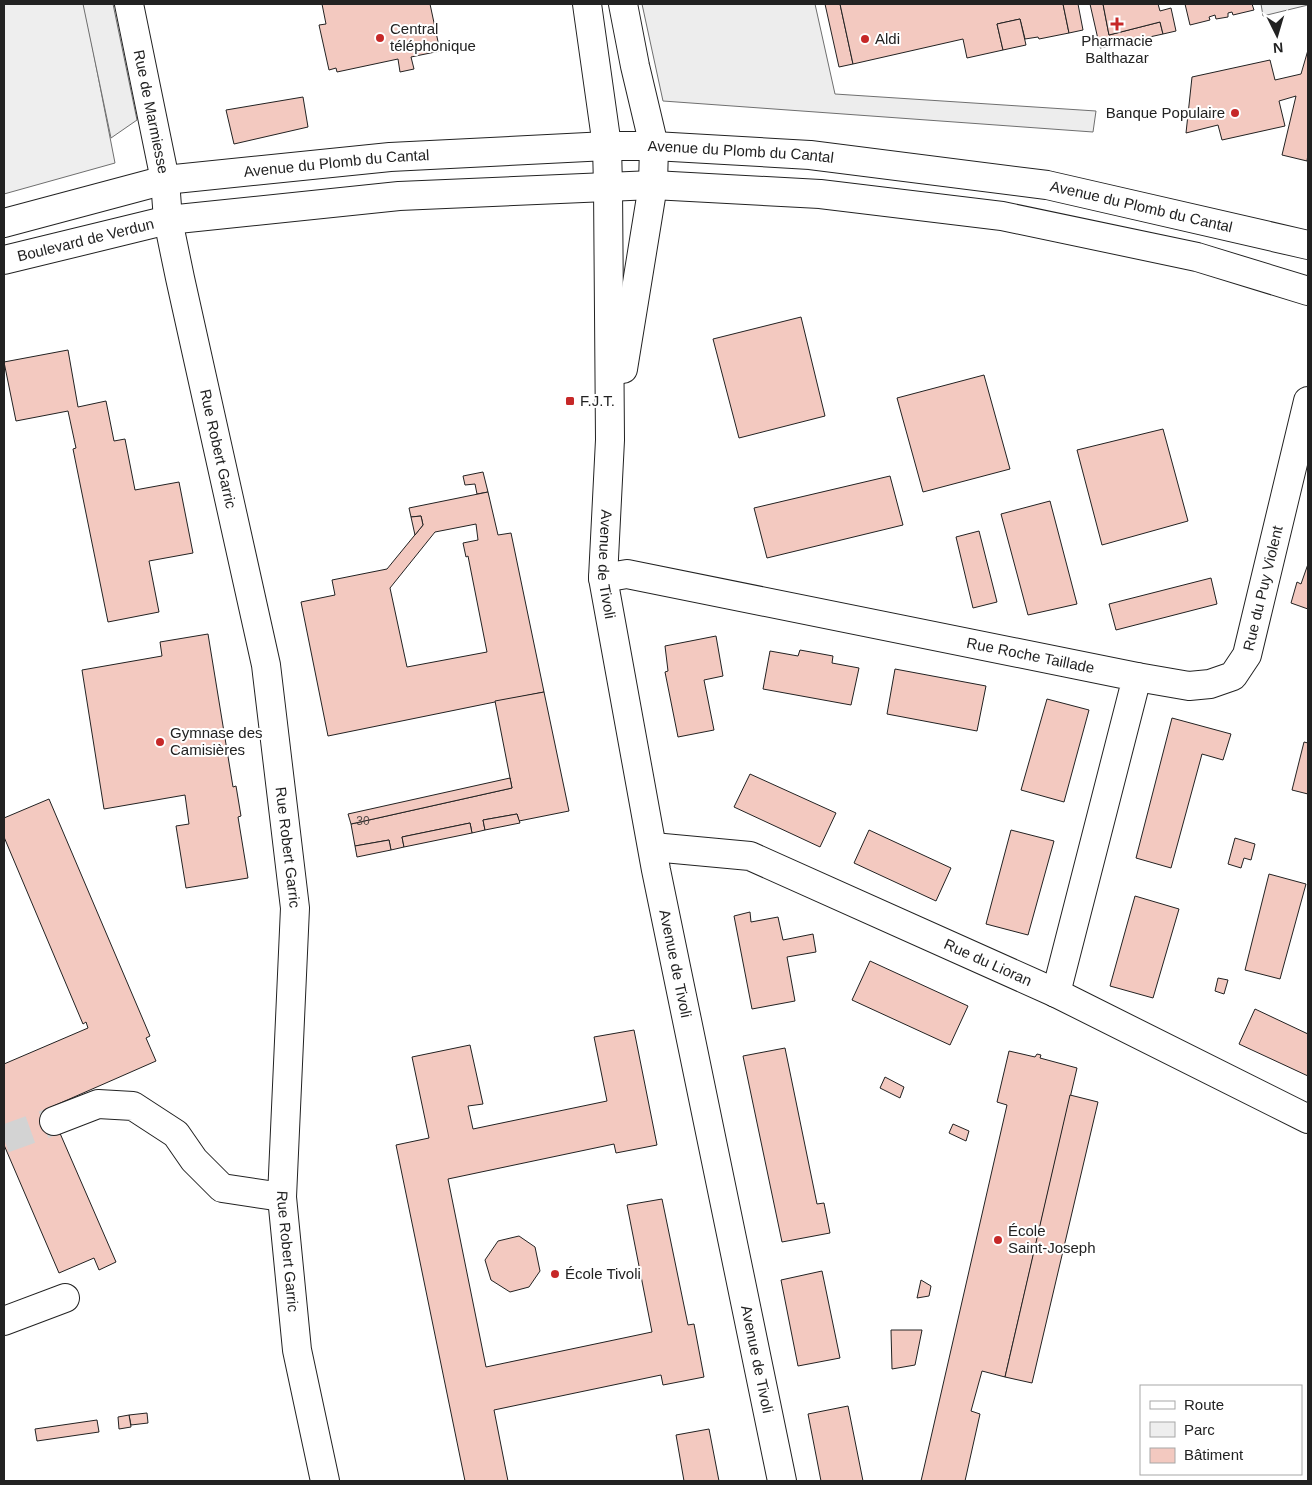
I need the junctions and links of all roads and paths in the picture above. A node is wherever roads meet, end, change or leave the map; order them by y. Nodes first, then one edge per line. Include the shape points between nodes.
1 (129, 4) edge
2 (587, 4) edge
3 (623, 4) edge
4 (607, 146) junction
5 (654, 146) junction
6 (165, 180) junction
7 (654, 185) junction
8 (608, 187) junction
9 (168, 220) junction
10 (4, 223) edge
11 (1308, 245) edge
12 (4, 260) edge
13 (1308, 291) edge
14 (1308, 400) edge
15 (610, 440) junction
16 (603, 578) junction
17 (1137, 677) junction
18 (653, 847) junction
19 (1056, 993) junction
20 (1308, 1118) edge
21 (54, 1120) tunnel mouth
22 (282, 1197) junction
23 (64, 1298) dead end
24 (4, 1321) edge
25 (325, 1481) edge
26 (782, 1481) edge

1 - 6 street, Rue de Marmiesse
2 - 4 street, Avenue de Tivoli
3 - 5 street, Avenue de Tivoli
4 - 5 street, Avenue du Plomb du Cantal
4 - 6 street, Avenue du Plomb du Cantal via 390,157
4 - 8 street, Avenue de Tivoli
5 - 7 street, Avenue de Tivoli
5 - 11 street, Avenue du Plomb du Cantal via 810,155 1046,185
6 - 9 street, Rue de Marmiesse
6 - 10 street
7 - 8 street
7 - 13 street via 820,194 1002,216 1197,257
7 - 15 street, Avenue de Tivoli
8 - 9 street via 399,196
8 - 15 street, Avenue de Tivoli
9 - 12 street, Boulevard de Verdun
9 - 22 street, Rue Robert Garric via 266,665 292,882 295,908
14 - 17 street, Rue du Puy Violent via 1247,655 1233,676 1210,684 1189,686
15 - 16 street, Avenue de Tivoli
16 - 17 street, Rue Roche Taillade via 627,574
16 - 18 street, Avenue de Tivoli
17 - 19 street
18 - 19 street, Rue du Lioran via 750,856
18 - 26 street, Avenue de Tivoli
19 - 20 street, Rue du Lioran
21 - 22 street via 98,1104 133,1106 176,1134 194,1160 222,1188
22 - 25 street, Rue Robert Garric via 297,1350
23 - 24 street

